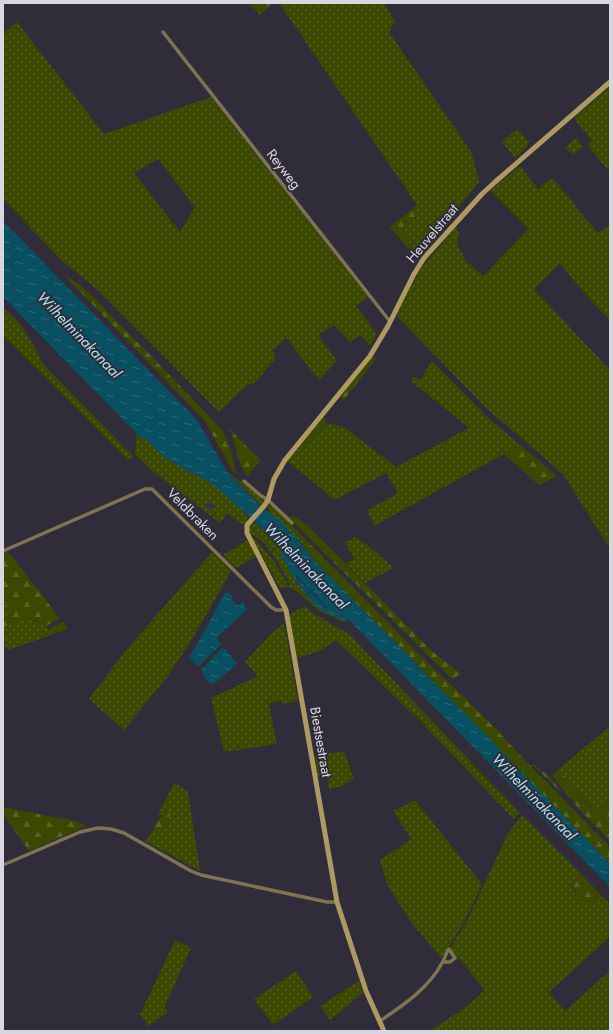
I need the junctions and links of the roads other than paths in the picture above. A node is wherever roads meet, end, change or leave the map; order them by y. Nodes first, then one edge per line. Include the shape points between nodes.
1 (163, 32) dead end
2 (610, 82) edge
3 (388, 319) dead end
4 (280, 468) joint
5 (244, 480) dead end
6 (268, 500) junction
7 (292, 524) dead end
8 (3, 551) edge
9 (286, 610) junction
10 (3, 865) edge
11 (337, 902) junction
12 (443, 962) dead end
13 (380, 1021) junction
14 (384, 1031) edge

1 - 3 street, Reyweg
2 - 4 street, Heuvelstraat via 482,194 424,258 370,356
4 - 6 street, Biestsestraat
5 - 6 street
6 - 7 street
6 - 9 street, Biestsestraat via 246,528
8 - 9 street, Veldbraken via 148,488 152,489 271,607
9 - 11 street, Biestsestraat
10 - 11 street via 80,832 104,828 124,833 201,875
11 - 13 street, Biestsestraat via 366,991
12 - 13 street via 429,982
13 - 14 street, Biestsestraat

